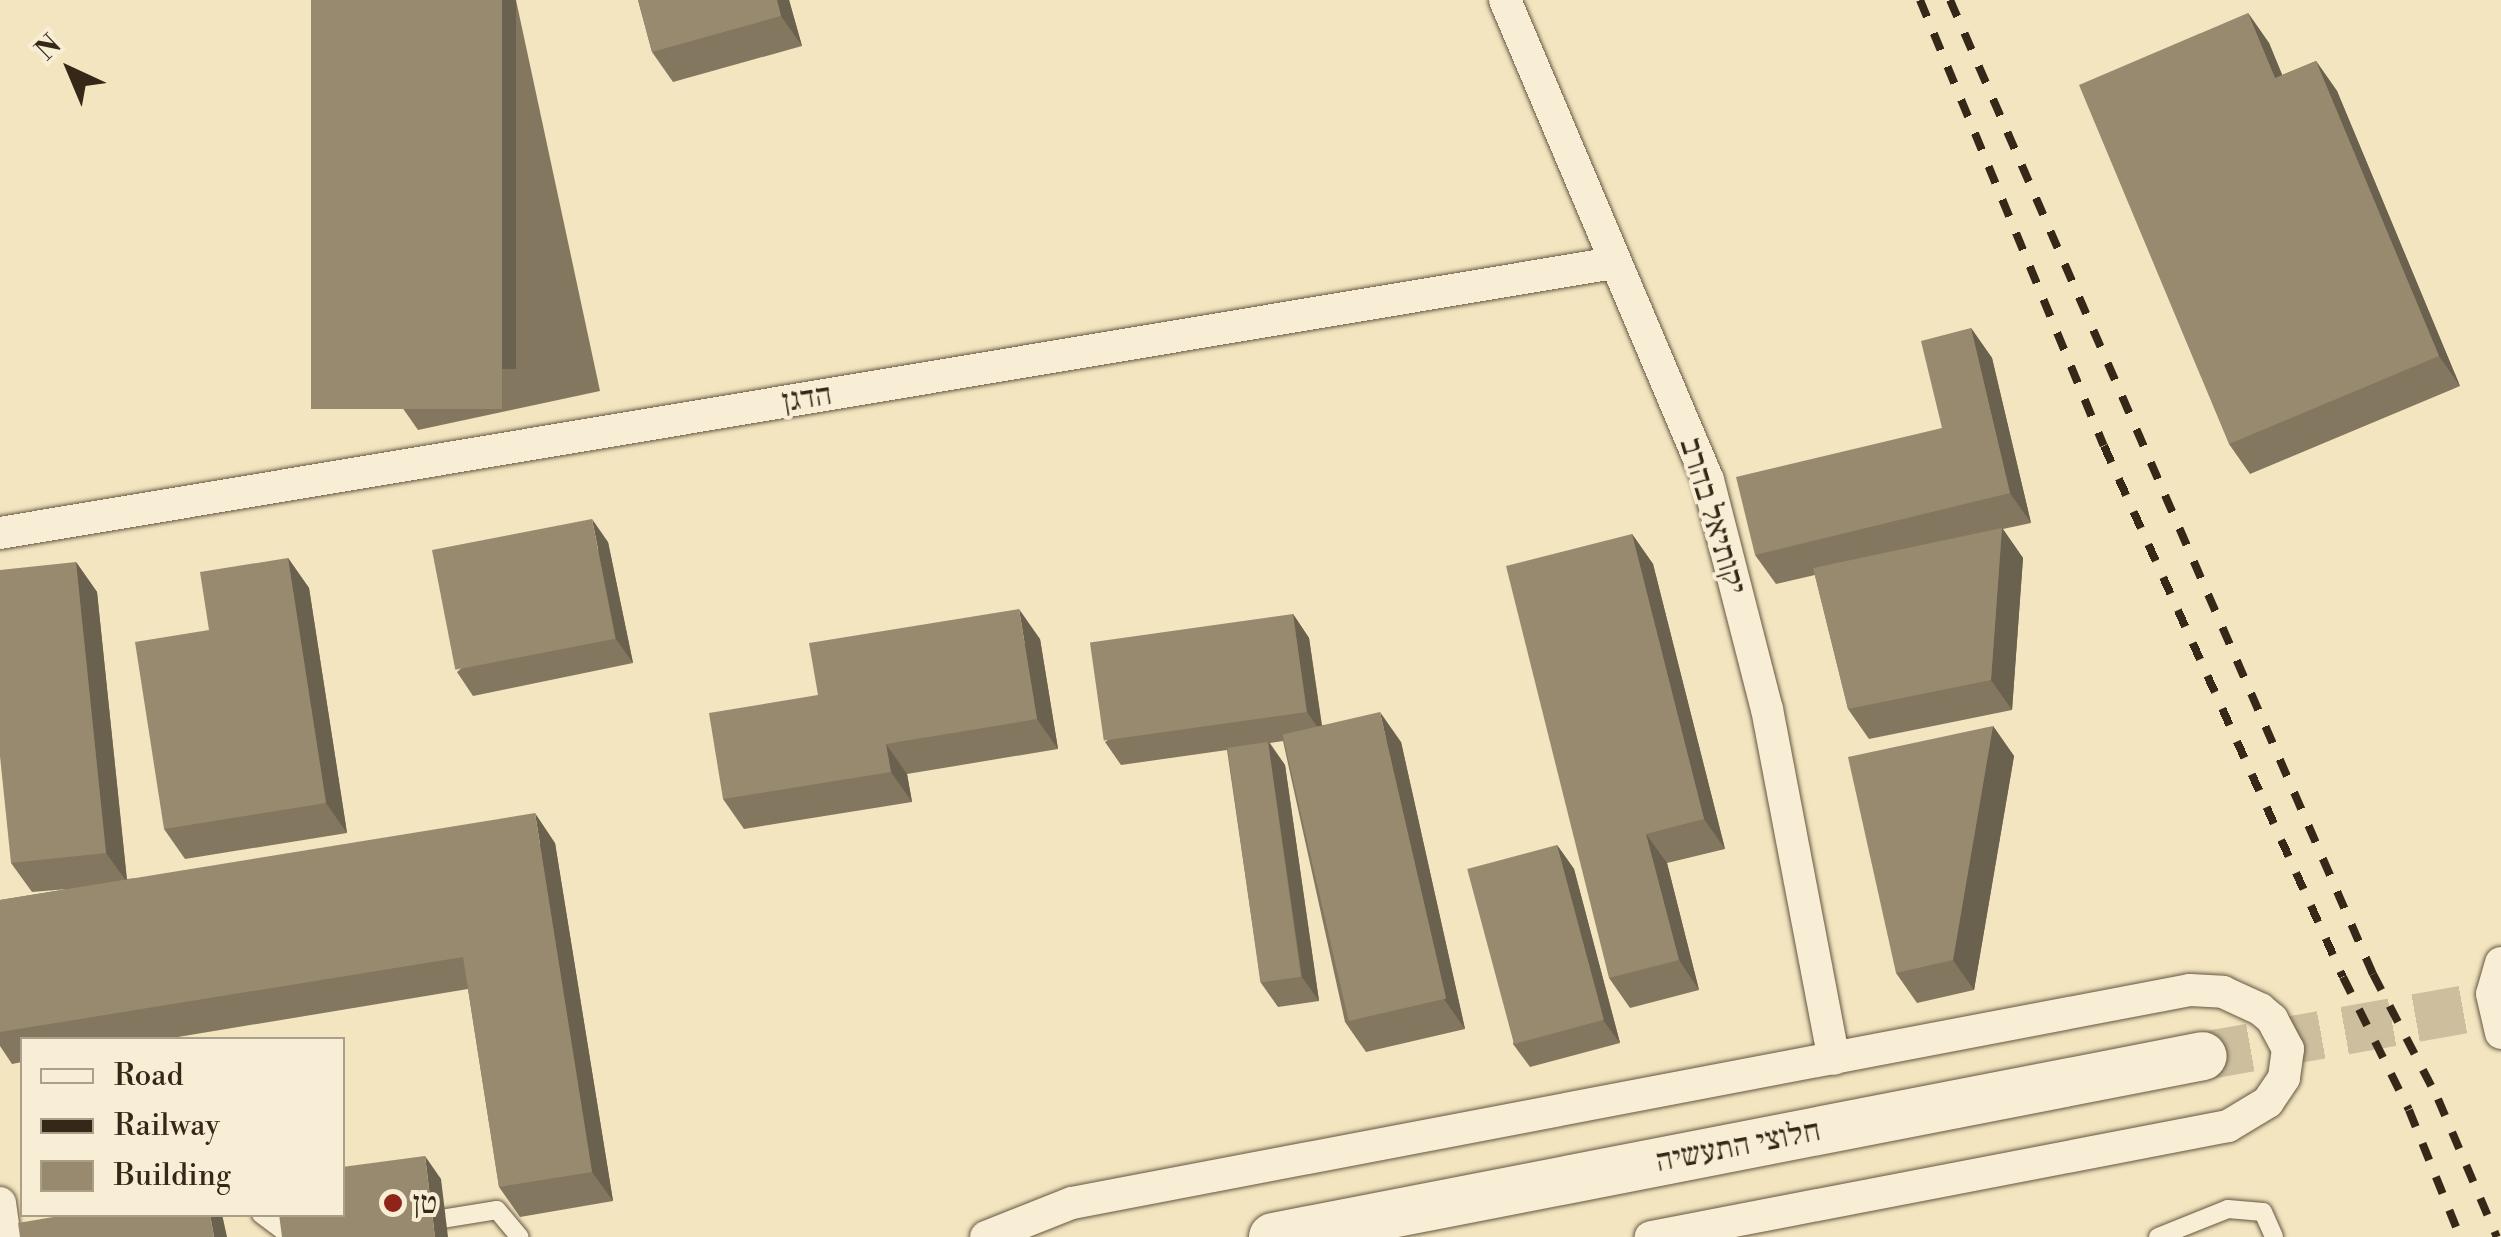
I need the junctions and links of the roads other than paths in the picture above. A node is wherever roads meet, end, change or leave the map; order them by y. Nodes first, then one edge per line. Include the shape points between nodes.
1 (1505, 0) edge
2 (1613, 263) junction
3 (0, 532) edge
4 (2501, 963) edge
5 (2501, 1033) edge
6 (2203, 1056) tunnel mouth
7 (1834, 1060) junction
8 (0, 1203) edge
9 (265, 1217) edge
10 (412, 1224) edge
11 (5, 1237) edge
12 (291, 1237) edge
13 (520, 1237) edge
14 (986, 1237) edge
15 (1273, 1237) edge
16 (1650, 1237) edge
17 (2158, 1237) edge
18 (2274, 1237) edge

1 - 2 street, יקותיאל בהרב
2 - 3 street, הדגן
2 - 7 street, יקותיאל בהרב via 1708,480 1767,709
4 - 5 street via 2492,983
6 - 15 street, חלוצי התעשיה
7 - 14 street via 1072,1202
7 - 16 street via 2206,989 2260,1008 2279,1031 2288,1063 2268,1102 2228,1126
8 - 11 street
9 - 12 lane
10 - 13 lane via 497,1210
17 - 18 lane via 2228,1209 2263,1212

